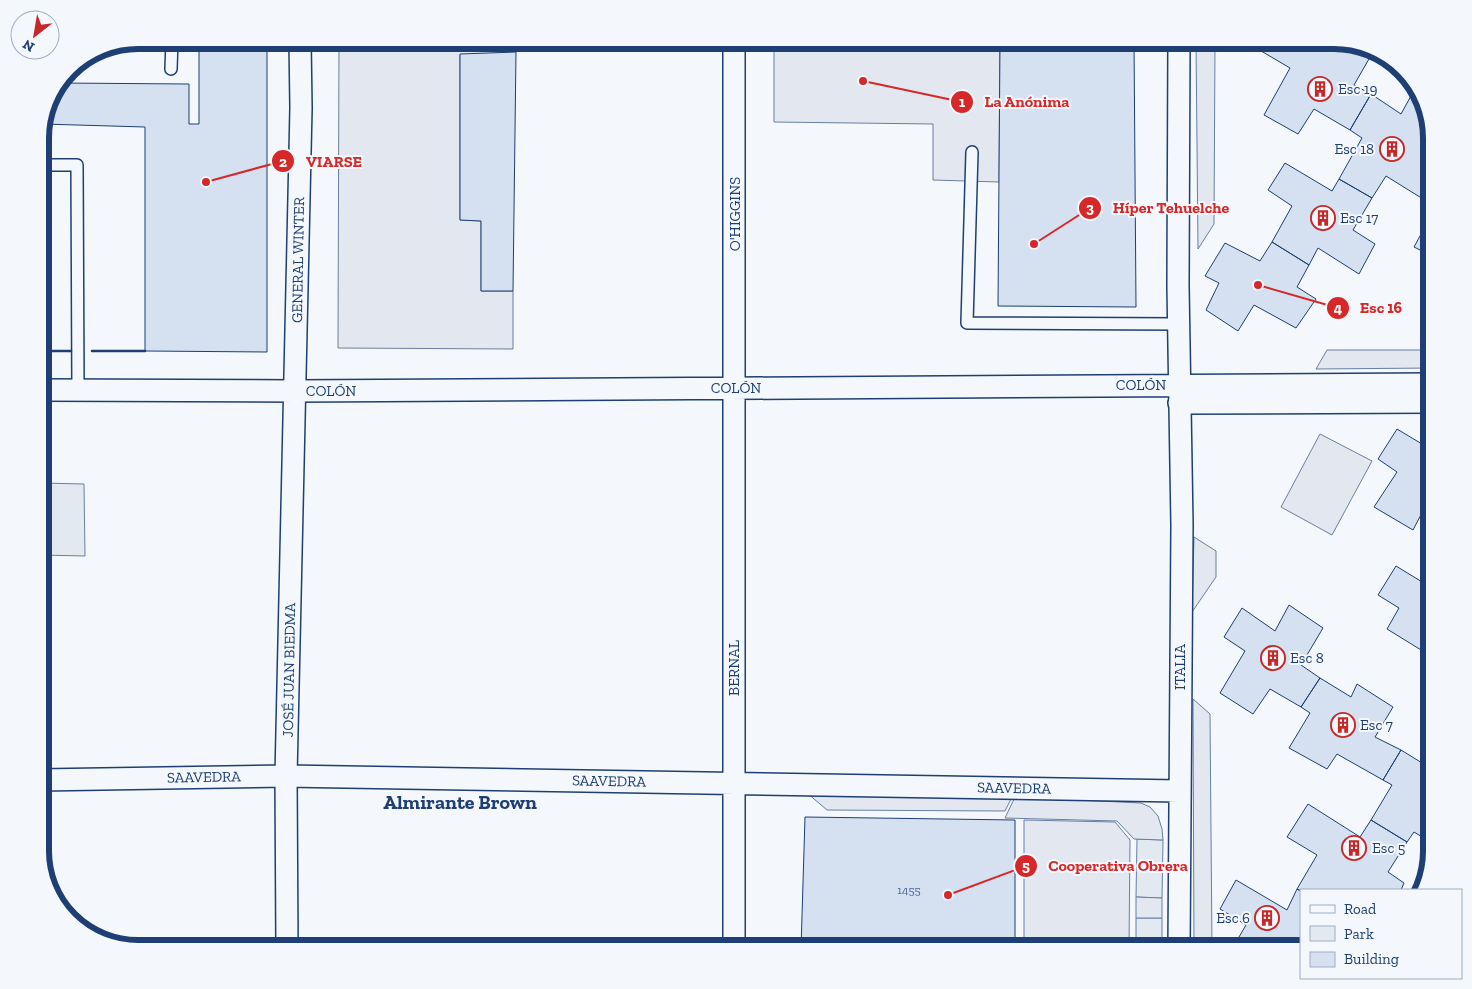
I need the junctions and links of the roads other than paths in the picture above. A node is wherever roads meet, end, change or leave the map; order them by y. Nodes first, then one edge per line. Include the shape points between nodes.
1 (172, 49) edge
2 (300, 49) edge
3 (734, 49) edge
4 (1179, 49) edge
5 (171, 69) dead end
6 (972, 152) dead end
7 (49, 165) edge
8 (1179, 324) junction
9 (1423, 384) edge
10 (735, 388) junction
11 (49, 390) edge
12 (78, 390) junction
13 (296, 391) junction
14 (1179, 394) junction
15 (1423, 402) edge
16 (286, 776) junction
17 (49, 780) edge
18 (734, 783) junction
19 (1179, 791) junction
20 (287, 940) edge
21 (734, 940) edge
22 (1178, 940) edge

1 - 5 lane
2 - 13 street, GENERAL WINTER
3 - 10 street, O'HIGGINS
4 - 8 street, ITALIA
6 - 8 lane via 968,323
7 - 12 lane via 77,166
8 - 14 street, ITALIA
9 - 14 street, COLÓN
10 - 13 street, COLÓN
10 - 14 street, COLÓN
10 - 18 street, BERNAL
11 - 12 street, COLÓN
12 - 13 street, COLÓN
13 - 16 street, JOSÉ JUAN BIEDMA
14 - 15 street, COLÓN
14 - 19 street, ITALIA via 1182,526
16 - 17 street, SAAVEDRA
16 - 18 street, SAAVEDRA
16 - 20 street, JOSÉ JUAN BIEDMA
18 - 19 street, SAAVEDRA
18 - 21 street, BERNAL
19 - 22 street, ITALIA

